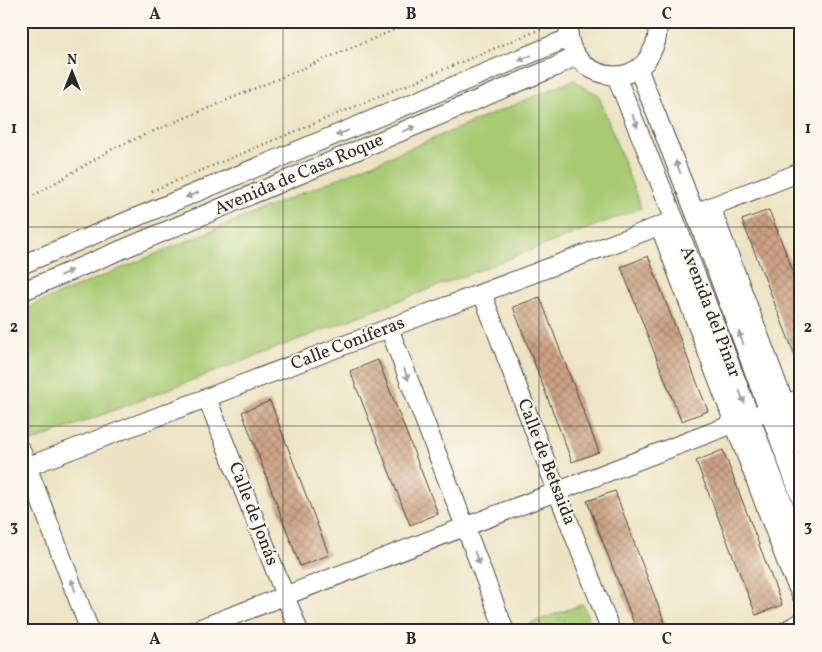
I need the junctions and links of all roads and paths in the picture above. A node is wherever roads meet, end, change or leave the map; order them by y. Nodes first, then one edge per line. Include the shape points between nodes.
1 (415, 21) edge
2 (558, 21) edge
3 (661, 23) edge
4 (570, 30) edge
5 (576, 56) junction
6 (638, 68) junction
7 (616, 76) junction
8 (801, 172) edge
9 (150, 192) dead end
10 (21, 203) edge
11 (703, 210) junction
12 (667, 223) junction
13 (21, 265) edge
14 (21, 292) edge
15 (482, 293) junction
16 (389, 328) junction
17 (207, 398) junction
18 (785, 404) edge
19 (742, 421) junction
20 (801, 447) edge
21 (23, 462) edge
22 (557, 492) junction
23 (801, 498) edge
24 (465, 527) junction
25 (801, 550) edge
26 (801, 595) edge
27 (285, 596) junction
28 (801, 622) edge
29 (90, 631) edge
30 (193, 631) edge
31 (299, 631) edge
32 (505, 631) edge
33 (611, 631) edge
34 (785, 631) edge

1 - 10 path via 116,147
2 - 9 path
3 - 6 street via 650,57
4 - 5 street
4 -> 13 street, Avenida de Casa Roque
5 - 7 street via 587,68
14 -> 5 street, Avenida de Casa Roque
6 - 7 street
11 -> 6 street, Avenida del Pinar
7 -> 12 street, Avenida del Pinar
8 - 11 street
11 - 18 street, Avenida del Pinar
12 - 15 street, Calle Coníferas
12 - 19 street, Avenida del Pinar
15 - 16 street, Calle Coníferas
15 - 22 street, Calle de Betsaida
16 - 17 street, Calle Coníferas
16 -> 24 street
17 - 21 street, Calle Coníferas
17 - 27 street, Calle de Jonás
18 - 19 street
18 - 20 street, Avenida del Pinar
18 - 23 street, Avenida del Pinar
19 - 22 street
19 - 25 street, Avenida del Pinar
19 - 26 street, Avenida del Pinar via 786,560
29 -> 21 street
22 - 24 street
22 - 33 street, Calle de Betsaida
24 - 27 street
24 -> 32 street
27 - 30 street
27 - 31 street, Calle de Jonás
28 - 34 street

